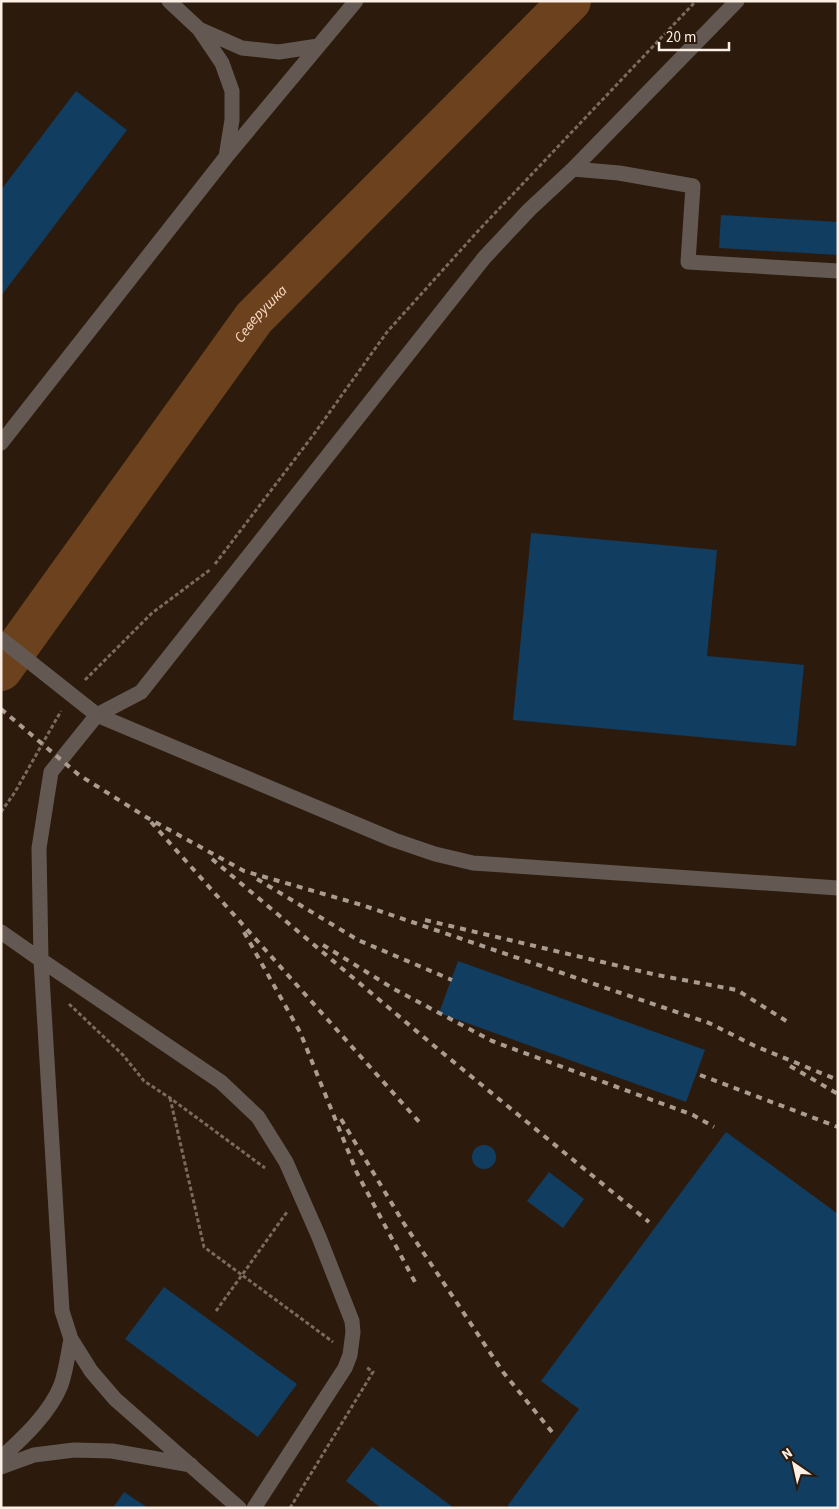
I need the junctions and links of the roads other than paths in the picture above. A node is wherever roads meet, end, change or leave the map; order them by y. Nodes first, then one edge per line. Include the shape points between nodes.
1 (169, 1) edge
2 (356, 1) edge
3 (737, 1) edge
4 (199, 29) junction
5 (318, 46) junction
6 (226, 157) junction
7 (573, 169) junction
8 (838, 271) edge
9 (3, 437) edge
10 (1, 639) edge
11 (97, 715) junction
12 (838, 888) edge
13 (1, 932) edge
14 (41, 960) junction
15 (71, 1339) junction
16 (1, 1458) edge
17 (192, 1466) junction
18 (1, 1467) edge
19 (239, 1508) edge
20 (254, 1508) edge

1 - 4 street
2 - 5 street
3 - 7 street
4 - 5 street via 242,48 279,52
4 - 6 street via 222,63 232,91 232,120
5 - 6 street
6 - 9 street
7 - 8 street via 693,186 688,262
7 - 11 street via 484,258 141,692
10 - 11 street
11 - 12 street via 394,840 473,864
11 - 14 street via 50,772 39,848
13 - 14 street
14 - 15 street via 62,1310
14 - 20 street via 222,1082 258,1116 286,1162 352,1321 353,1344 345,1368
15 - 16 street via 61,1385 41,1419
15 - 17 street via 91,1371 115,1399
17 - 18 street via 112,1451 74,1450 34,1455
17 - 19 street

